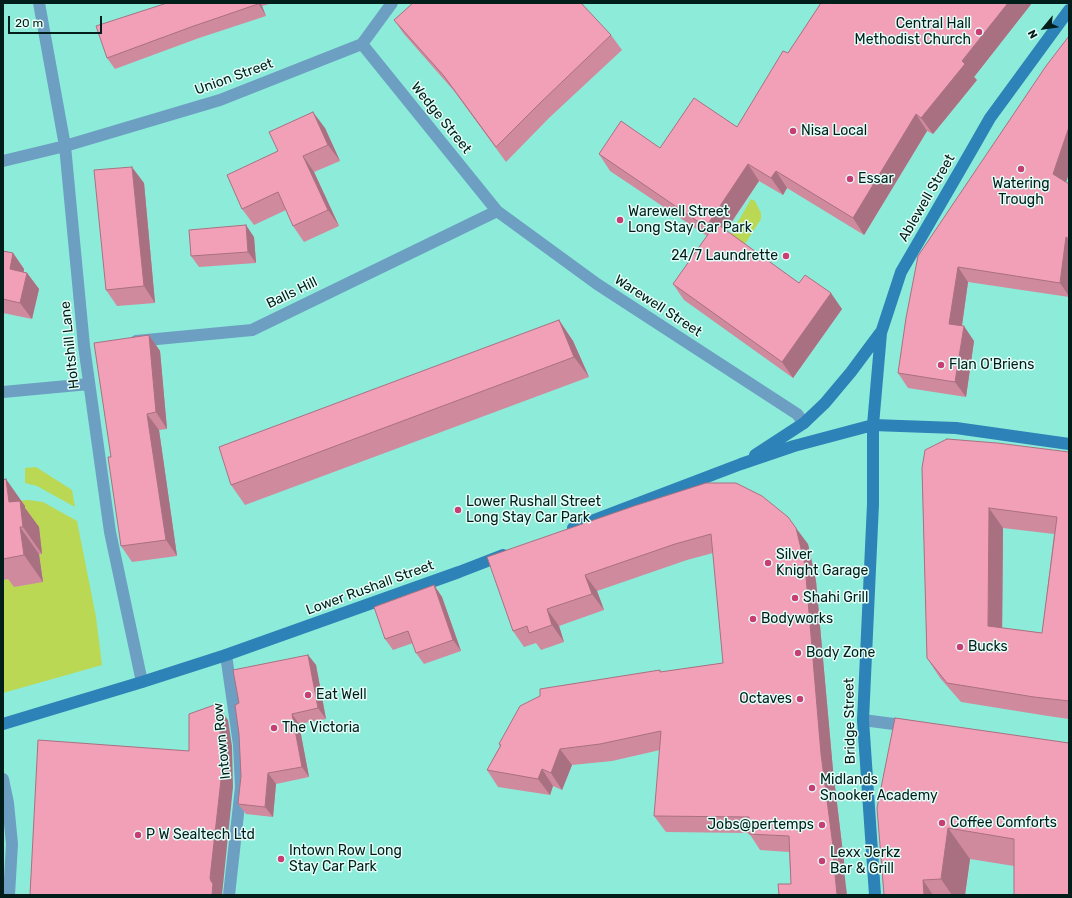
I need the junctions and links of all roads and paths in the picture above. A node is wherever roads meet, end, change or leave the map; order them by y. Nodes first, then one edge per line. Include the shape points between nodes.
1 (39, 3) edge
2 (392, 3) edge
3 (1069, 10) edge
4 (362, 44) junction
5 (66, 146) junction
6 (3, 161) edge
7 (497, 211) junction
8 (881, 333) junction
9 (122, 342) edge
10 (89, 384) junction
11 (3, 392) edge
12 (804, 423) junction
13 (873, 425) junction
14 (1069, 444) edge
15 (741, 464) junction
16 (566, 531) edge
17 (516, 550) edge
18 (226, 655) junction
19 (142, 682) junction
20 (863, 720) junction
21 (3, 724) edge
22 (920, 728) edge
23 (3, 779) edge
24 (9, 895) edge
25 (229, 895) edge
26 (875, 895) edge

1 - 5 street, Holtshill Lane
2 - 4 street
3 - 8 street, Ablewell Street via 990,118 901,272
4 - 5 street, Union Street via 220,100
4 - 7 street, Wedge Street
5 - 6 street, Union Street
5 - 10 street, Holtshill Lane via 88,346
7 - 9 street, Balls Hill via 252,330
7 - 12 street, Warewell Street via 597,284 797,414
8 - 12 street via 834,393
8 - 13 street, Ablewell Street
10 - 11 street
10 - 19 street, Holtshill Lane via 110,532
12 - 15 street
13 - 14 street via 956,428
13 - 15 street via 794,446
13 - 20 street, Bridge Street via 873,504
15 - 16 street
17 - 18 street, Lower Rushall Street
18 - 19 street, Lower Rushall Street
18 - 25 street, Intown Row via 240,744 241,787
19 - 21 street, Lower Rushall Street
20 - 22 street
20 - 26 street, Bridge Street
23 - 24 street via 12,844

